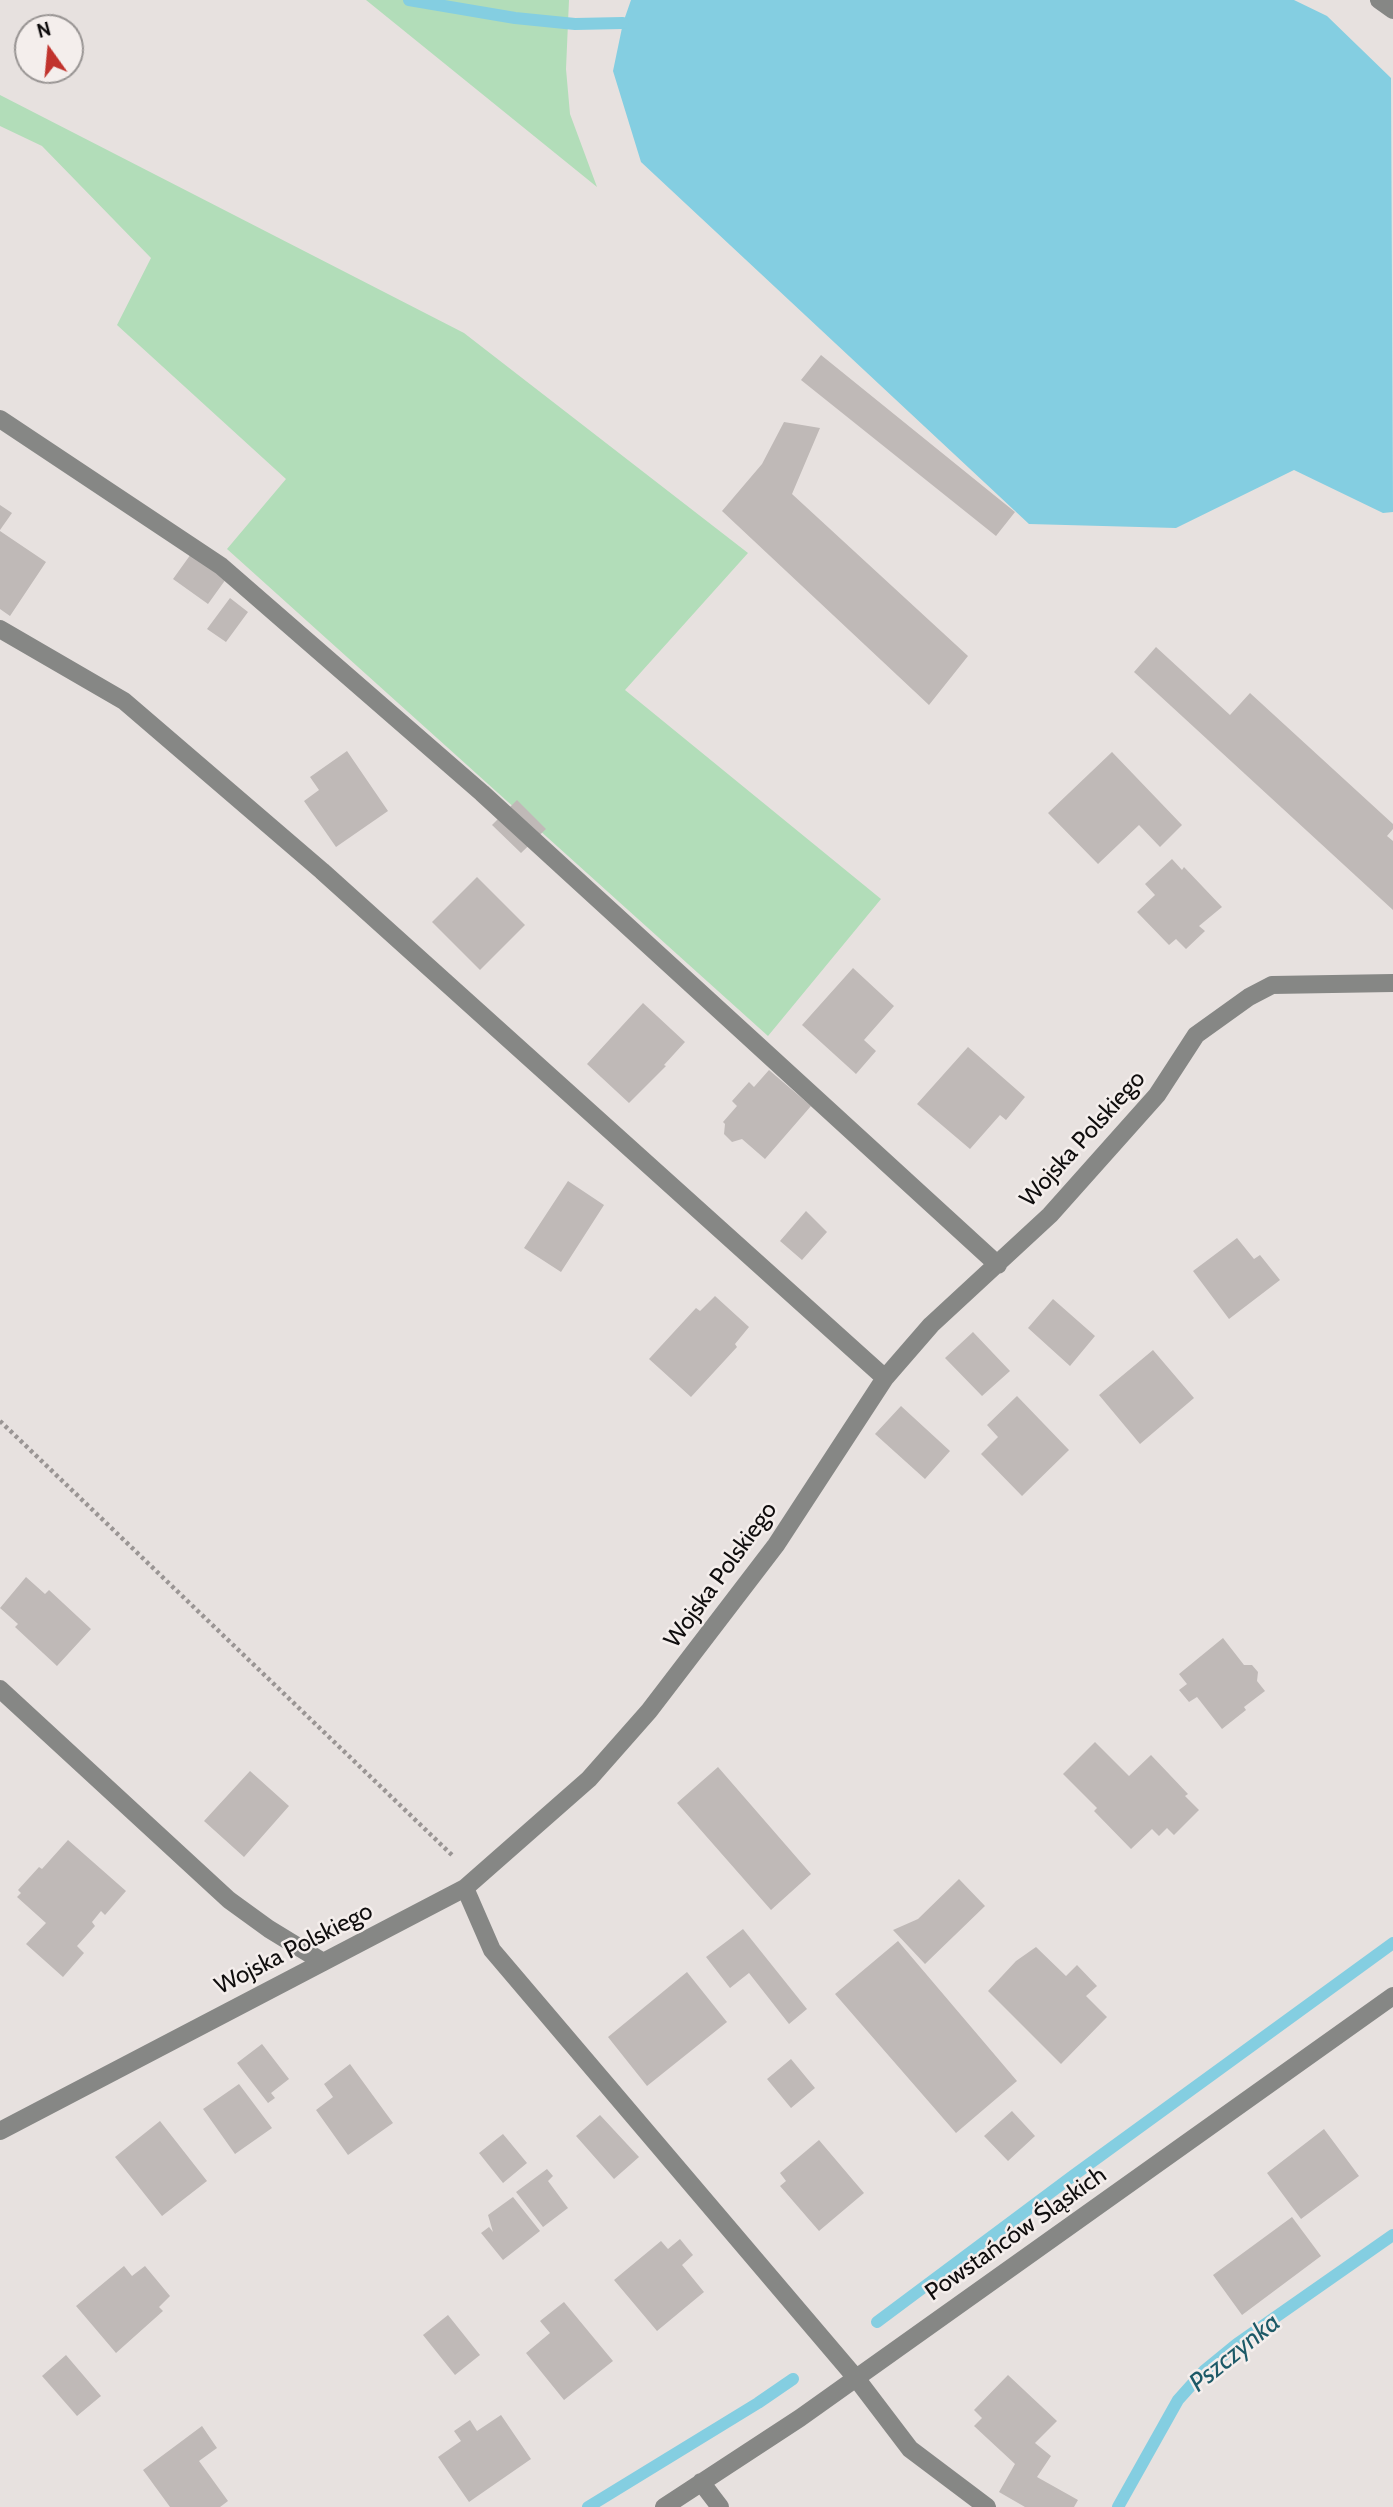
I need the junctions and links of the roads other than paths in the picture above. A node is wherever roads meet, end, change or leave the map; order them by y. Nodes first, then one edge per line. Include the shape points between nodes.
1 (1379, 0) edge
2 (1393, 10) edge
3 (0, 419) edge
4 (0, 629) edge
5 (1393, 983) edge
6 (998, 1265) junction
7 (885, 1378) junction
8 (0, 1689) edge
9 (465, 1888) junction
10 (323, 1962) junction
11 (1393, 1996) edge
12 (0, 2131) edge
13 (856, 2378) junction
14 (701, 2482) junction
15 (664, 2507) edge
16 (720, 2507) edge
17 (987, 2507) edge

1 - 2 street
3 - 6 street via 221,566 482,793
4 - 7 street via 124,701 322,872
5 - 6 street, Wojska Polskiego via 1272,985 1238,1004 1196,1035 1157,1096 1050,1215
6 - 7 street, Wojska Polskiego via 932,1325
7 - 9 street, Wojska Polskiego via 776,1545 649,1711 589,1779
8 - 10 street via 229,1900
9 - 10 street, Wojska Polskiego
9 - 13 street via 492,1950
10 - 12 street, Wojska Polskiego
11 - 13 street, Powstańców Śląskich
13 - 14 street, Powstańców Śląskich
13 - 17 street via 910,2449
14 - 15 street, Powstańców Śląskich
14 - 16 street

